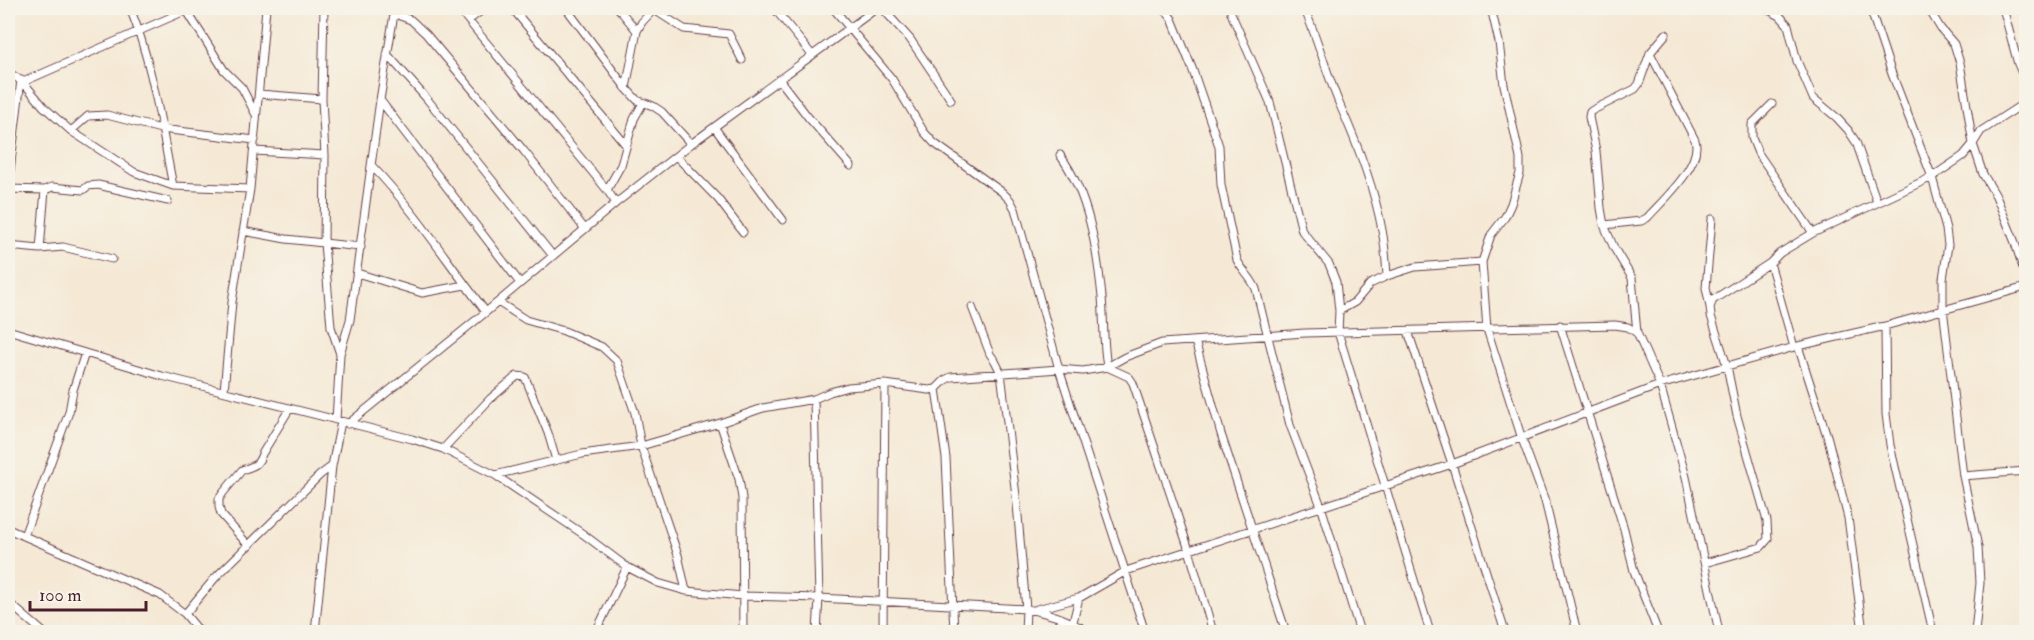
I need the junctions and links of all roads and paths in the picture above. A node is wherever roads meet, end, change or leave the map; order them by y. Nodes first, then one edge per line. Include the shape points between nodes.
1 (130, 8) edge
2 (266, 8) edge
3 (324, 8) edge
4 (459, 8) edge
5 (485, 8) edge
6 (512, 8) edge
7 (566, 8) edge
8 (618, 8) edge
9 (654, 8) edge
10 (774, 8) edge
11 (833, 8) edge
12 (877, 8) edge
13 (882, 8) edge
14 (1164, 8) edge
15 (1304, 8) edge
16 (1491, 8) edge
17 (1766, 8) edge
18 (1870, 8) edge
19 (1928, 8) edge
20 (2002, 8) edge
21 (186, 9) edge
22 (395, 11) edge
23 (1230, 13) dead end
24 (469, 20) junction
25 (849, 28) junction
26 (140, 31) junction
27 (637, 31) junction
28 (1666, 34) dead end
29 (1650, 53) junction
30 (387, 54) junction
31 (812, 55) junction
32 (742, 60) dead end
33 (8, 72) edge
34 (779, 79) junction
35 (22, 81) junction
36 (2026, 82) edge
37 (626, 88) junction
38 (259, 94) junction
39 (322, 99) junction
40 (380, 100) junction
41 (951, 100) dead end
42 (2025, 102) edge
43 (644, 103) junction
44 (1772, 104) dead end
45 (2026, 111) edge
46 (257, 118) junction
47 (714, 127) junction
48 (161, 129) junction
49 (71, 131) junction
50 (255, 140) junction
51 (691, 144) junction
52 (1973, 144) junction
53 (626, 145) junction
54 (254, 151) junction
55 (1060, 155) dead end
56 (325, 156) junction
57 (676, 156) junction
58 (372, 166) junction
59 (851, 166) dead end
60 (1932, 177) junction
61 (173, 186) junction
62 (8, 188) edge
63 (250, 189) junction
64 (45, 190) junction
65 (607, 190) junction
66 (168, 201) dead end
67 (1876, 202) junction
68 (616, 203) junction
69 (1712, 219) dead end
70 (783, 220) dead end
71 (1604, 225) junction
72 (584, 228) junction
73 (243, 231) junction
74 (743, 232) dead end
75 (1814, 233) junction
76 (324, 243) junction
77 (8, 246) edge
78 (361, 247) junction
79 (40, 249) junction
80 (553, 256) junction
81 (112, 259) dead end
82 (1482, 262) junction
83 (1770, 263) junction
84 (357, 273) junction
85 (1387, 276) junction
86 (2026, 277) edge
87 (520, 283) junction
88 (465, 285) junction
89 (2026, 287) edge
90 (498, 302) junction
91 (972, 307) dead end
92 (1710, 307) junction
93 (1943, 308) junction
94 (1339, 311) junction
95 (486, 312) junction
96 (1560, 325) junction
97 (1885, 326) junction
98 (1487, 329) junction
99 (8, 330) edge
100 (1408, 331) junction
101 (1338, 332) junction
102 (1637, 333) junction
103 (1267, 336) junction
104 (1196, 341) junction
105 (1796, 346) junction
106 (85, 353) junction
107 (340, 354) junction
108 (1726, 366) junction
109 (1107, 367) junction
110 (1059, 369) junction
111 (1001, 373) junction
112 (885, 384) junction
113 (1660, 385) junction
114 (936, 389) junction
115 (224, 391) junction
116 (814, 399) junction
117 (290, 408) junction
118 (1587, 412) junction
119 (342, 422) junction
120 (720, 423) junction
121 (1522, 439) junction
122 (641, 446) junction
123 (443, 449) junction
124 (556, 460) junction
125 (1452, 464) junction
126 (332, 466) junction
127 (2026, 471) edge
128 (495, 475) junction
129 (1963, 476) junction
130 (1385, 486) junction
131 (1321, 507) junction
132 (8, 529) edge
133 (1252, 530) junction
134 (24, 536) junction
135 (249, 546) junction
136 (1189, 550) junction
137 (1705, 563) junction
138 (627, 567) junction
139 (1126, 571) junction
140 (686, 591) junction
141 (743, 596) junction
142 (819, 598) junction
143 (1078, 598) junction
144 (8, 602) edge
145 (884, 602) junction
146 (954, 605) junction
147 (1026, 609) junction
148 (1034, 610) junction
149 (185, 614) junction
150 (1073, 622) junction
151 (317, 631) edge
152 (43, 633) edge
153 (200, 633) edge
154 (596, 633) edge
155 (743, 633) edge
156 (817, 633) edge
157 (883, 633) edge
158 (954, 633) edge
159 (1025, 633) edge
160 (1088, 633) edge
161 (1145, 633) edge
162 (1213, 633) edge
163 (1286, 633) edge
164 (1360, 633) edge
165 (1430, 633) edge
166 (1504, 633) edge
167 (1577, 633) edge
168 (1658, 633) edge
169 (1719, 633) edge
170 (1863, 633) edge
171 (1933, 633) edge
172 (1975, 633) edge

1 - 26 street
2 - 38 street
3 - 39 street
4 - 24 street
5 - 24 street
6 - 53 street
7 - 37 street
8 - 27 street
9 - 27 street
9 - 32 street via 684,28 729,34
10 - 31 street
11 - 25 street
12 - 25 street
13 - 41 street via 910,39
14 - 103 street via 1192,68 1219,146 1221,185 1237,261 1253,281
15 - 85 street via 1374,196
16 - 82 street via 1520,173 1511,204 1491,235
17 - 67 street via 1788,25 1797,61 1813,98 1836,117 1856,142
18 - 60 street
19 - 52 street via 1954,44
20 - 36 street
21 - 26 street
21 - 46 street via 219,63 242,88
22 - 30 street
22 - 72 street via 426,34
23 - 94 street via 1270,102 1302,231 1329,264 1336,282
24 - 65 street
25 - 31 street
25 - 110 street via 892,79 929,138 1010,200
26 - 35 street
26 - 48 street
27 - 37 street
28 - 29 street
29 - 71 street via 1635,89 1590,112
29 - 71 street via 1697,151 1684,177 1647,218
30 - 40 street
30 - 80 street
31 - 34 street
33 - 35 street
34 - 47 street
34 - 59 street
35 - 49 street
35 - 62 street
37 - 43 street
38 - 39 street
38 - 46 street
39 - 56 street
40 - 58 street
40 - 87 street
42 - 45 street
42 - 52 street via 1981,131
43 - 51 street via 662,112
43 - 53 street
44 - 75 street via 1752,124 1752,138 1758,153
46 - 50 street
47 - 51 street
47 - 70 street
48 - 49 street via 107,116 88,116
48 - 50 street
48 - 61 street
49 - 61 street via 134,172
50 - 54 street
51 - 57 street
52 - 60 street via 1963,156
52 - 86 street
53 - 65 street via 621,165
54 - 56 street
54 - 63 street
55 - 109 street via 1071,170 1085,206 1095,247
56 - 76 street
57 - 68 street
57 - 74 street via 718,199
58 - 78 street
58 - 88 street via 418,219
60 - 67 street
60 - 93 street via 1948,245
61 - 63 street
62 - 64 street
63 - 73 street
64 - 66 street via 83,190 98,185
64 - 79 street
65 - 68 street
67 - 75 street
68 - 72 street
69 - 92 street via 1706,288
71 - 102 street via 1632,278
72 - 80 street
73 - 76 street
73 - 115 street
75 - 83 street
76 - 78 street
76 - 107 street via 331,327
77 - 79 street
78 - 84 street
79 - 81 street via 63,247
80 - 87 street
82 - 85 street via 1416,267
82 - 98 street
83 - 92 street via 1713,300
83 - 105 street
84 - 88 street via 422,293
84 - 107 street via 351,320
85 - 94 street via 1370,284 1355,302
87 - 90 street
88 - 95 street
89 - 93 street
90 - 95 street
90 - 122 street via 526,320 602,347 617,362 635,413
91 - 111 street
92 - 108 street
93 - 97 street
93 - 129 street
94 - 101 street
95 - 119 street
96 - 98 street
96 - 102 street via 1615,325
96 - 118 street
97 - 105 street
97 - 171 street via 1890,445
98 - 100 street
98 - 121 street
99 - 106 street
100 - 101 street
100 - 125 street
101 - 103 street
101 - 130 street
102 - 113 street
103 - 104 street
103 - 131 street via 1290,425
104 - 109 street via 1162,343
104 - 133 street
105 - 108 street
105 - 170 street via 1828,439 1848,518
106 - 115 street
106 - 134 street via 69,412
107 - 119 street
108 - 113 street
108 - 137 street via 1767,521 1768,539 1761,547
109 - 110 street
109 - 136 street via 1130,377 1133,383
110 - 111 street
110 - 139 street
111 - 114 street via 951,377
111 - 147 street
112 - 114 street
112 - 116 street via 848,387
112 - 145 street
113 - 118 street
113 - 137 street
114 - 146 street via 946,459
115 - 117 street
116 - 120 street via 763,408
116 - 142 street
117 - 119 street
117 - 135 street via 260,461 242,470 219,499 221,514
118 - 121 street
118 - 168 street via 1634,571
119 - 123 street
119 - 126 street
120 - 122 street
120 - 141 street via 742,498
121 - 125 street
121 - 167 street via 1545,501
122 - 124 street
122 - 140 street via 678,555
123 - 124 street via 490,399 521,376 525,377
123 - 128 street
124 - 128 street
125 - 130 street
125 - 166 street
126 - 135 street
126 - 151 street
127 - 129 street
128 - 138 street
129 - 172 street via 1978,547 1980,584
130 - 131 street
130 - 165 street
131 - 133 street
131 - 164 street
132 - 134 street
133 - 136 street
133 - 163 street
134 - 149 street via 160,595
135 - 149 street
136 - 139 street
136 - 162 street
137 - 169 street
138 - 140 street via 658,583
138 - 154 street
139 - 143 street
139 - 161 street
140 - 141 street
141 - 142 street
141 - 155 street
142 - 145 street
142 - 156 street
143 - 148 street
143 - 150 street
144 - 152 street
145 - 146 street
145 - 157 street
146 - 147 street
146 - 158 street
147 - 148 street
147 - 159 street
148 - 150 street
149 - 153 street
150 - 160 street

